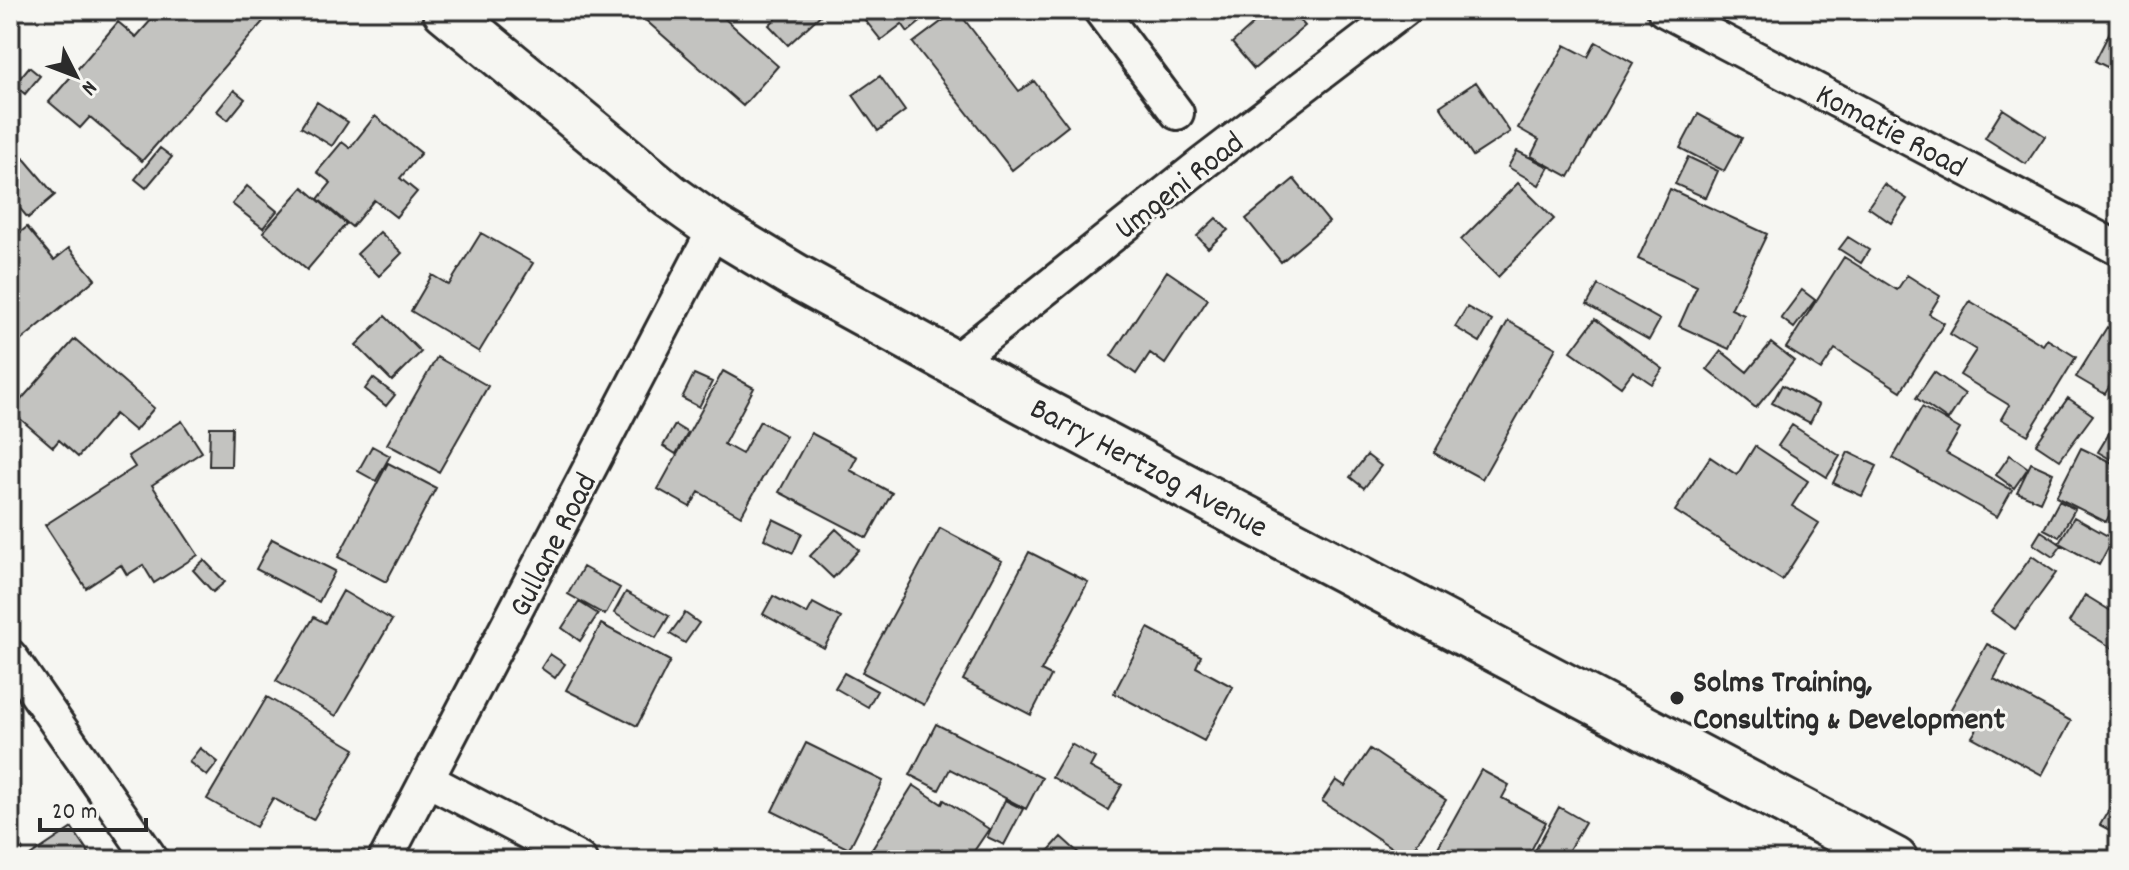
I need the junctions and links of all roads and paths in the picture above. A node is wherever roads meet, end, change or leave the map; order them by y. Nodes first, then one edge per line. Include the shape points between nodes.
1 (445, 10) edge
2 (1100, 10) edge
3 (1404, 10) edge
4 (1664, 10) edge
5 (1177, 113) dead end
6 (715, 228) junction
7 (2119, 249) edge
8 (954, 362) junction
9 (10, 656) edge
10 (428, 780) junction
11 (152, 860) edge
12 (385, 860) edge
13 (580, 860) edge
14 (1895, 860) edge

1 - 6 main road, Barry Hertzog Avenue
2 - 5 street
3 - 8 street, Umgeni Road
4 - 7 street, Komatie Road
6 - 8 main road, Barry Hertzog Avenue
6 - 10 street, Gullane Road
8 - 14 main road, Barry Hertzog Avenue
9 - 11 street
10 - 12 street, Gullane Road
10 - 13 street

